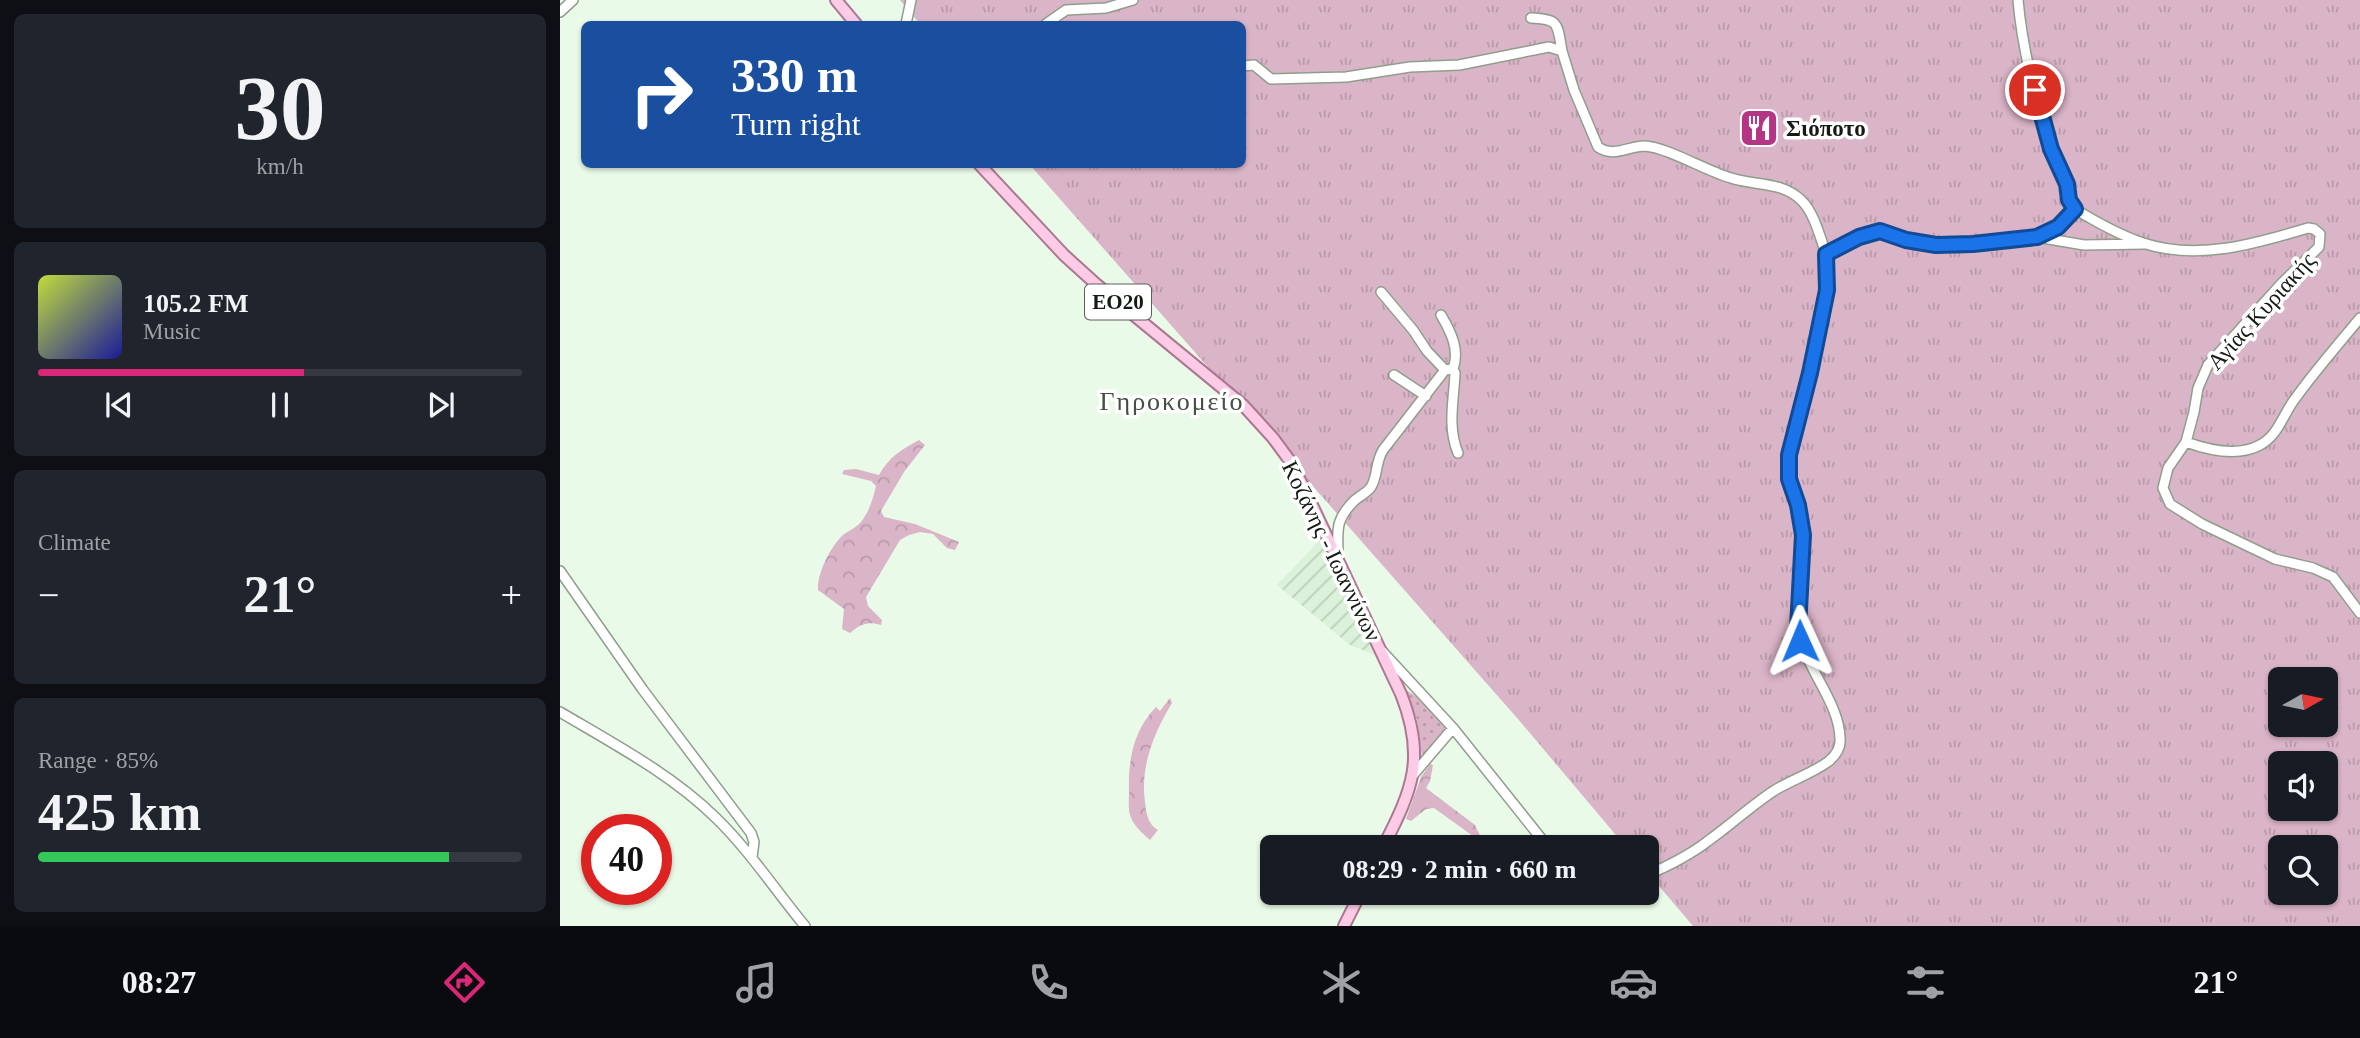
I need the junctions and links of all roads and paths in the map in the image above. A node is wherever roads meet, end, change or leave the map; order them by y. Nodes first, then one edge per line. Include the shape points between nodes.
1 (573, 0) edge
2 (836, 0) edge
3 (911, 0) edge
4 (1133, 0) edge
5 (2018, 0) edge
6 (560, 12) edge
7 (1531, 18) dead end
8 (854, 21) edge
9 (907, 21) edge
10 (1050, 21) edge
11 (1562, 51) junction
12 (1246, 66) edge
13 (983, 168) edge
14 (2075, 209) junction
15 (2037, 237) junction
16 (2145, 244) junction
17 (1826, 254) junction
18 (1381, 292) dead end
19 (1441, 315) dead end
20 (2360, 318) edge
21 (1449, 369) junction
22 (1394, 375) dead end
23 (1426, 396) junction
24 (2186, 442) junction
25 (1458, 453) dead end
26 (1338, 559) junction
27 (560, 571) edge
28 (2360, 612) edge
29 (1380, 648) junction
30 (560, 712) edge
31 (1453, 728) junction
32 (1413, 775) junction
33 (1389, 835) edge
34 (1538, 835) edge
35 (752, 857) junction
36 (1659, 868) edge
37 (1354, 905) edge
38 (805, 926) edge
39 (1344, 926) edge

1 - 6 street
2 - 8 main road
3 - 9 street
4 - 10 street via 1106,8 1066,10
5 - 14 street via 2044,123
7 - 11 street via 1553,21
11 - 12 street via 1549,47 1460,65 1294,80 1271,79 1254,65
11 - 17 street via 1598,147 1617,152 1644,146 1733,179 1789,190 1807,207
13 - 26 main road, Κοζάνης - Ιωαννίνων / ΕΟ20 via 1064,255 1255,417 1296,471
14 - 15 street via 2058,227
14 - 16 street, Αγίας Κυριακής
15 - 16 street via 2084,245
15 - 17 street via 1936,245 1880,231
16 - 24 street, Αγίας Κυριακής via 2196,251 2308,228 2321,237 2319,247 2208,365 2197,388
17 - 36 street via 1827,290 1788,469 1803,535 1800,641 1835,714 1839,749 1828,762 1774,791 1707,842
18 - 21 street via 1427,351
19 - 21 street via 1457,356
20 - 24 street via 2292,403 2275,433 2259,446 2224,451
21 - 23 street
21 - 25 street via 1455,373 1452,426
22 - 23 street
23 - 26 street via 1383,450 1369,490 1341,515
24 - 28 street, Αγίας Κυριακής via 2164,479 2170,504 2257,552 2333,577
26 - 29 main road, Κοζάνης - Ιωαννίνων / ΕΟ20
27 - 35 street via 751,834
29 - 31 street
29 - 32 main road, Κοζάνης - Ιωαννίνων / ΕΟ20 via 1411,722
30 - 35 street via 690,794
31 - 32 street
31 - 34 street
32 - 33 main road, Κοζάνης - Ιωαννίνων / ΕΟ20
35 - 38 street
37 - 39 main road

